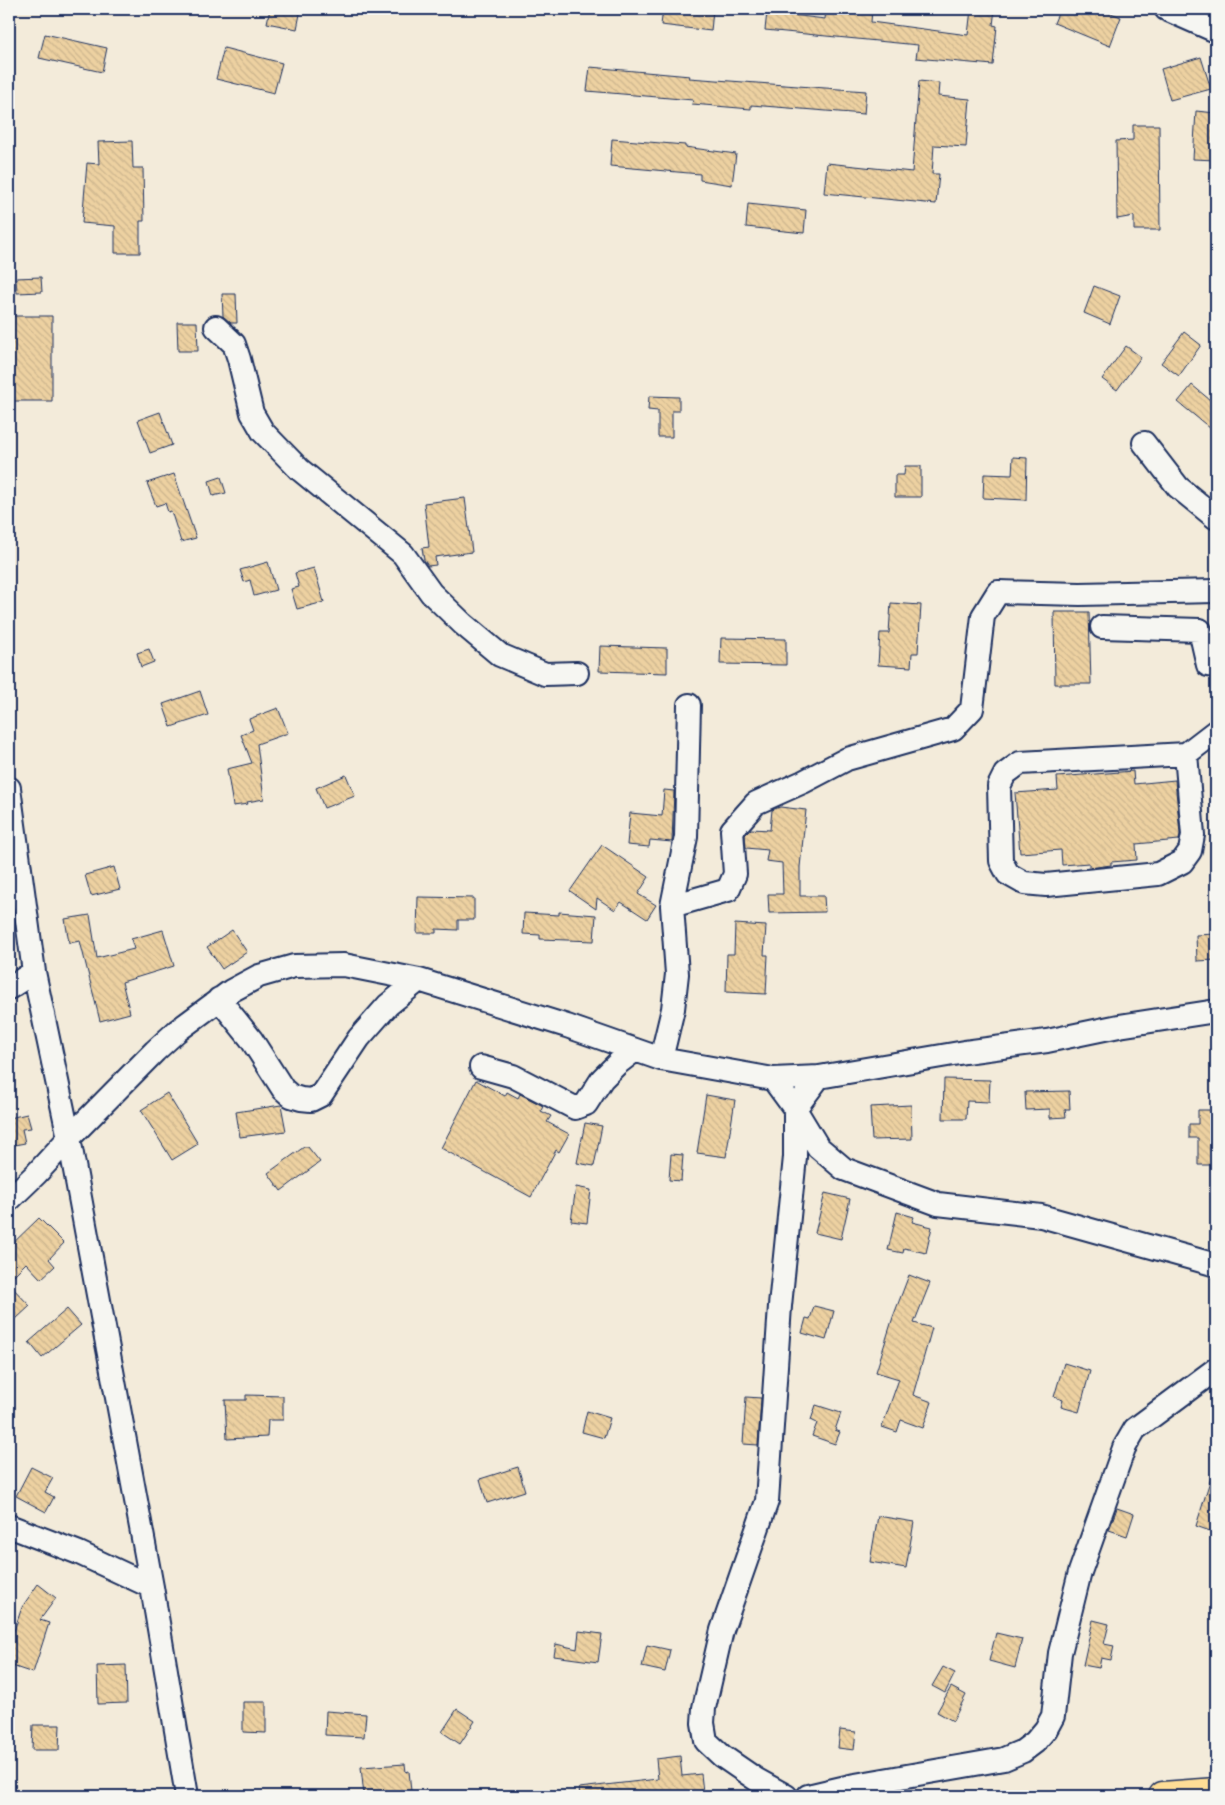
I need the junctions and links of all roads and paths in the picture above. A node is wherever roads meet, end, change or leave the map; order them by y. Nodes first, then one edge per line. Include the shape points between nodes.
1 (1166, 9) edge
2 (1216, 31) edge
3 (216, 327) dead end
4 (1144, 443) dead end
5 (1216, 518) edge
6 (1216, 591) edge
7 (1102, 627) dead end
8 (1216, 666) edge
9 (577, 673) dead end
10 (689, 705) dead end
11 (1216, 731) edge
12 (1186, 754) junction
13 (9, 788) edge
14 (672, 906) junction
15 (34, 972) junction
16 (419, 980) junction
17 (9, 988) edge
18 (219, 999) junction
19 (1216, 1011) edge
20 (635, 1050) junction
21 (661, 1059) junction
22 (481, 1067) dead end
23 (819, 1077) junction
24 (773, 1079) junction
25 (795, 1109) junction
26 (69, 1138) junction
27 (795, 1157) junction
28 (844, 1168) junction
29 (9, 1200) edge
30 (1216, 1265) edge
31 (1216, 1369) edge
32 (9, 1526) edge
33 (152, 1587) junction
34 (1216, 1792) edge
35 (187, 1796) edge
36 (786, 1796) edge
37 (808, 1796) edge
38 (1163, 1796) edge

1 - 2 street
3 - 9 street via 234,344 252,413 263,432 299,469 403,554 431,593 500,654 545,674
4 - 5 street via 1178,487
6 - 14 street via 998,592 982,616 972,709 953,729 847,759 756,803 732,830 735,874 728,890
7 - 8 street via 1200,630 1208,664
10 - 14 street via 686,837
11 - 12 street
12 - 12 street via 1194,835 1190,851 1182,862 1158,874 1046,885 1024,883 1008,874 1000,861 999,786 1005,774 1020,763
13 - 15 street
14 - 21 street via 677,974 673,1009
15 - 17 street
15 - 26 street
16 - 18 street via 344,965 294,966 259,976
16 - 18 street via 388,1005 359,1038 321,1095 311,1100 291,1096 283,1089 251,1039
16 - 20 street
18 - 26 street via 155,1051
19 - 23 street
20 - 21 street
20 - 22 street via 602,1079 586,1104 575,1108 513,1076
21 - 24 street
23 - 24 street
23 - 25 street
24 - 25 street
25 - 27 street
25 - 28 street via 818,1147
26 - 29 street
26 - 33 street
27 - 28 street
27 - 36 street via 780,1306 767,1501 722,1630 703,1723 706,1741 722,1756
28 - 30 street via 938,1204 1041,1216
31 - 37 street via 1135,1429 1124,1448 1080,1572 1060,1653 1053,1716 1036,1742 1004,1759
32 - 33 street via 79,1553
33 - 35 street
34 - 38 highway

